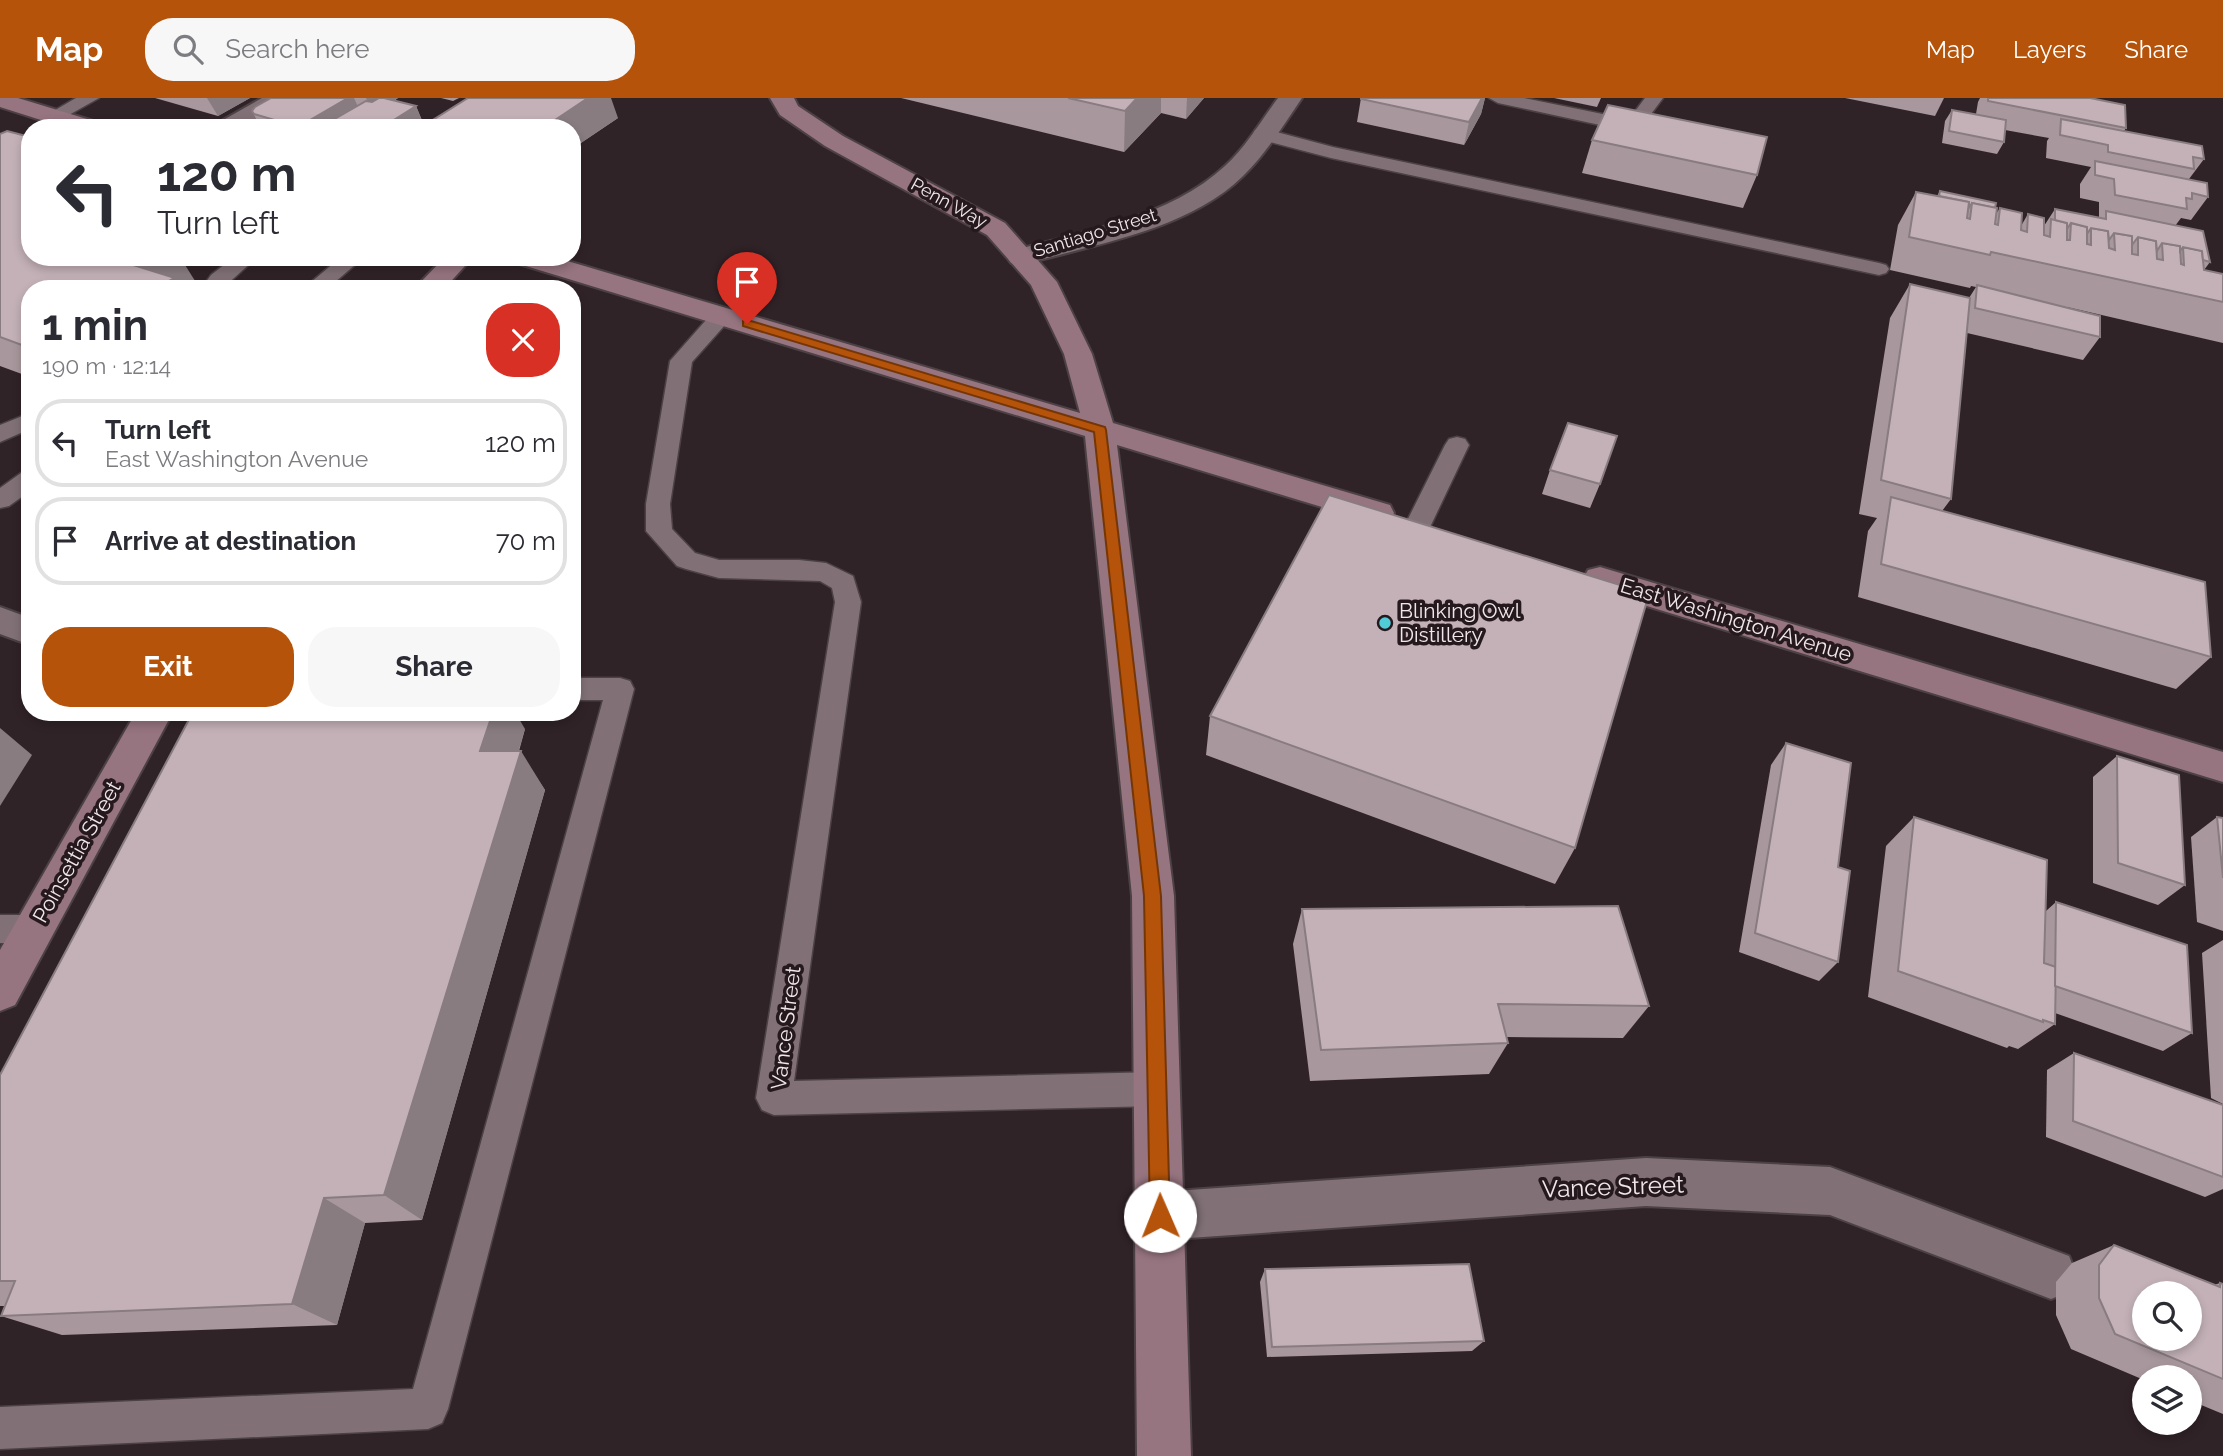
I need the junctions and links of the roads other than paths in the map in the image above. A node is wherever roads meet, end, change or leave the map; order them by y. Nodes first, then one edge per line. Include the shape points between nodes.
1 (90, 98) edge
2 (279, 98) edge
3 (782, 98) edge
4 (1290, 98) edge
5 (1498, 98) edge
6 (1654, 98) edge
7 (0, 100) edge
8 (54, 116) junction
9 (64, 119) edge
10 (242, 119) edge
11 (1262, 134) junction
12 (1020, 257) junction
13 (235, 266) edge
14 (342, 266) edge
15 (451, 266) edge
16 (555, 266) edge
17 (1879, 269) dead end
18 (217, 280) edge
19 (325, 280) edge
20 (437, 280) edge
21 (722, 316) junction
22 (21, 423) edge
23 (1100, 430) junction
24 (0, 435) edge
25 (1457, 445) dead end
26 (21, 485) edge
27 (0, 500) edge
28 (1431, 529) joint
29 (1563, 569) edge
30 (0, 620) edge
31 (21, 628) edge
32 (581, 689) edge
33 (149, 721) edge
34 (2223, 767) edge
35 (17, 929) edge
36 (0, 991) edge
37 (1157, 1089) junction
38 (1160, 1216) junction
39 (2051, 1274) dead end
40 (0, 1429) edge
41 (1164, 1456) edge

1 - 8 lane
2 - 10 street
3 - 12 street, Penn Way via 788,110 834,141 996,229
4 - 11 street, Santiago Street
5 - 6 lane via 1623,124 1639,118
7 - 8 street
8 - 9 street
11 - 12 street, Santiago Street via 1233,172 1201,194 1143,222
11 - 17 lane
12 - 23 street, Penn Way via 1043,282 1077,354
13 - 18 lane
14 - 19 lane
15 - 20 street
16 - 21 street
21 - 23 street
21 - 37 lane, Vance Street via 681,361 658,503 659,531 686,561 719,569 826,572 844,583 848,602 774,1098
22 - 24 lane
23 - 28 street
23 - 37 street, Penn Way via 1153,896
25 - 28 lane
26 - 27 lane
29 - 34 street, East Washington Avenue
30 - 31 street
32 - 40 lane via 620,689 428,1409
33 - 35 street, Poinsettia Street
35 - 36 street, Poinsettia Street
37 - 38 street, Penn Way
38 - 39 street, Vance Street via 1646,1182 1830,1191
38 - 41 street, Penn Way

